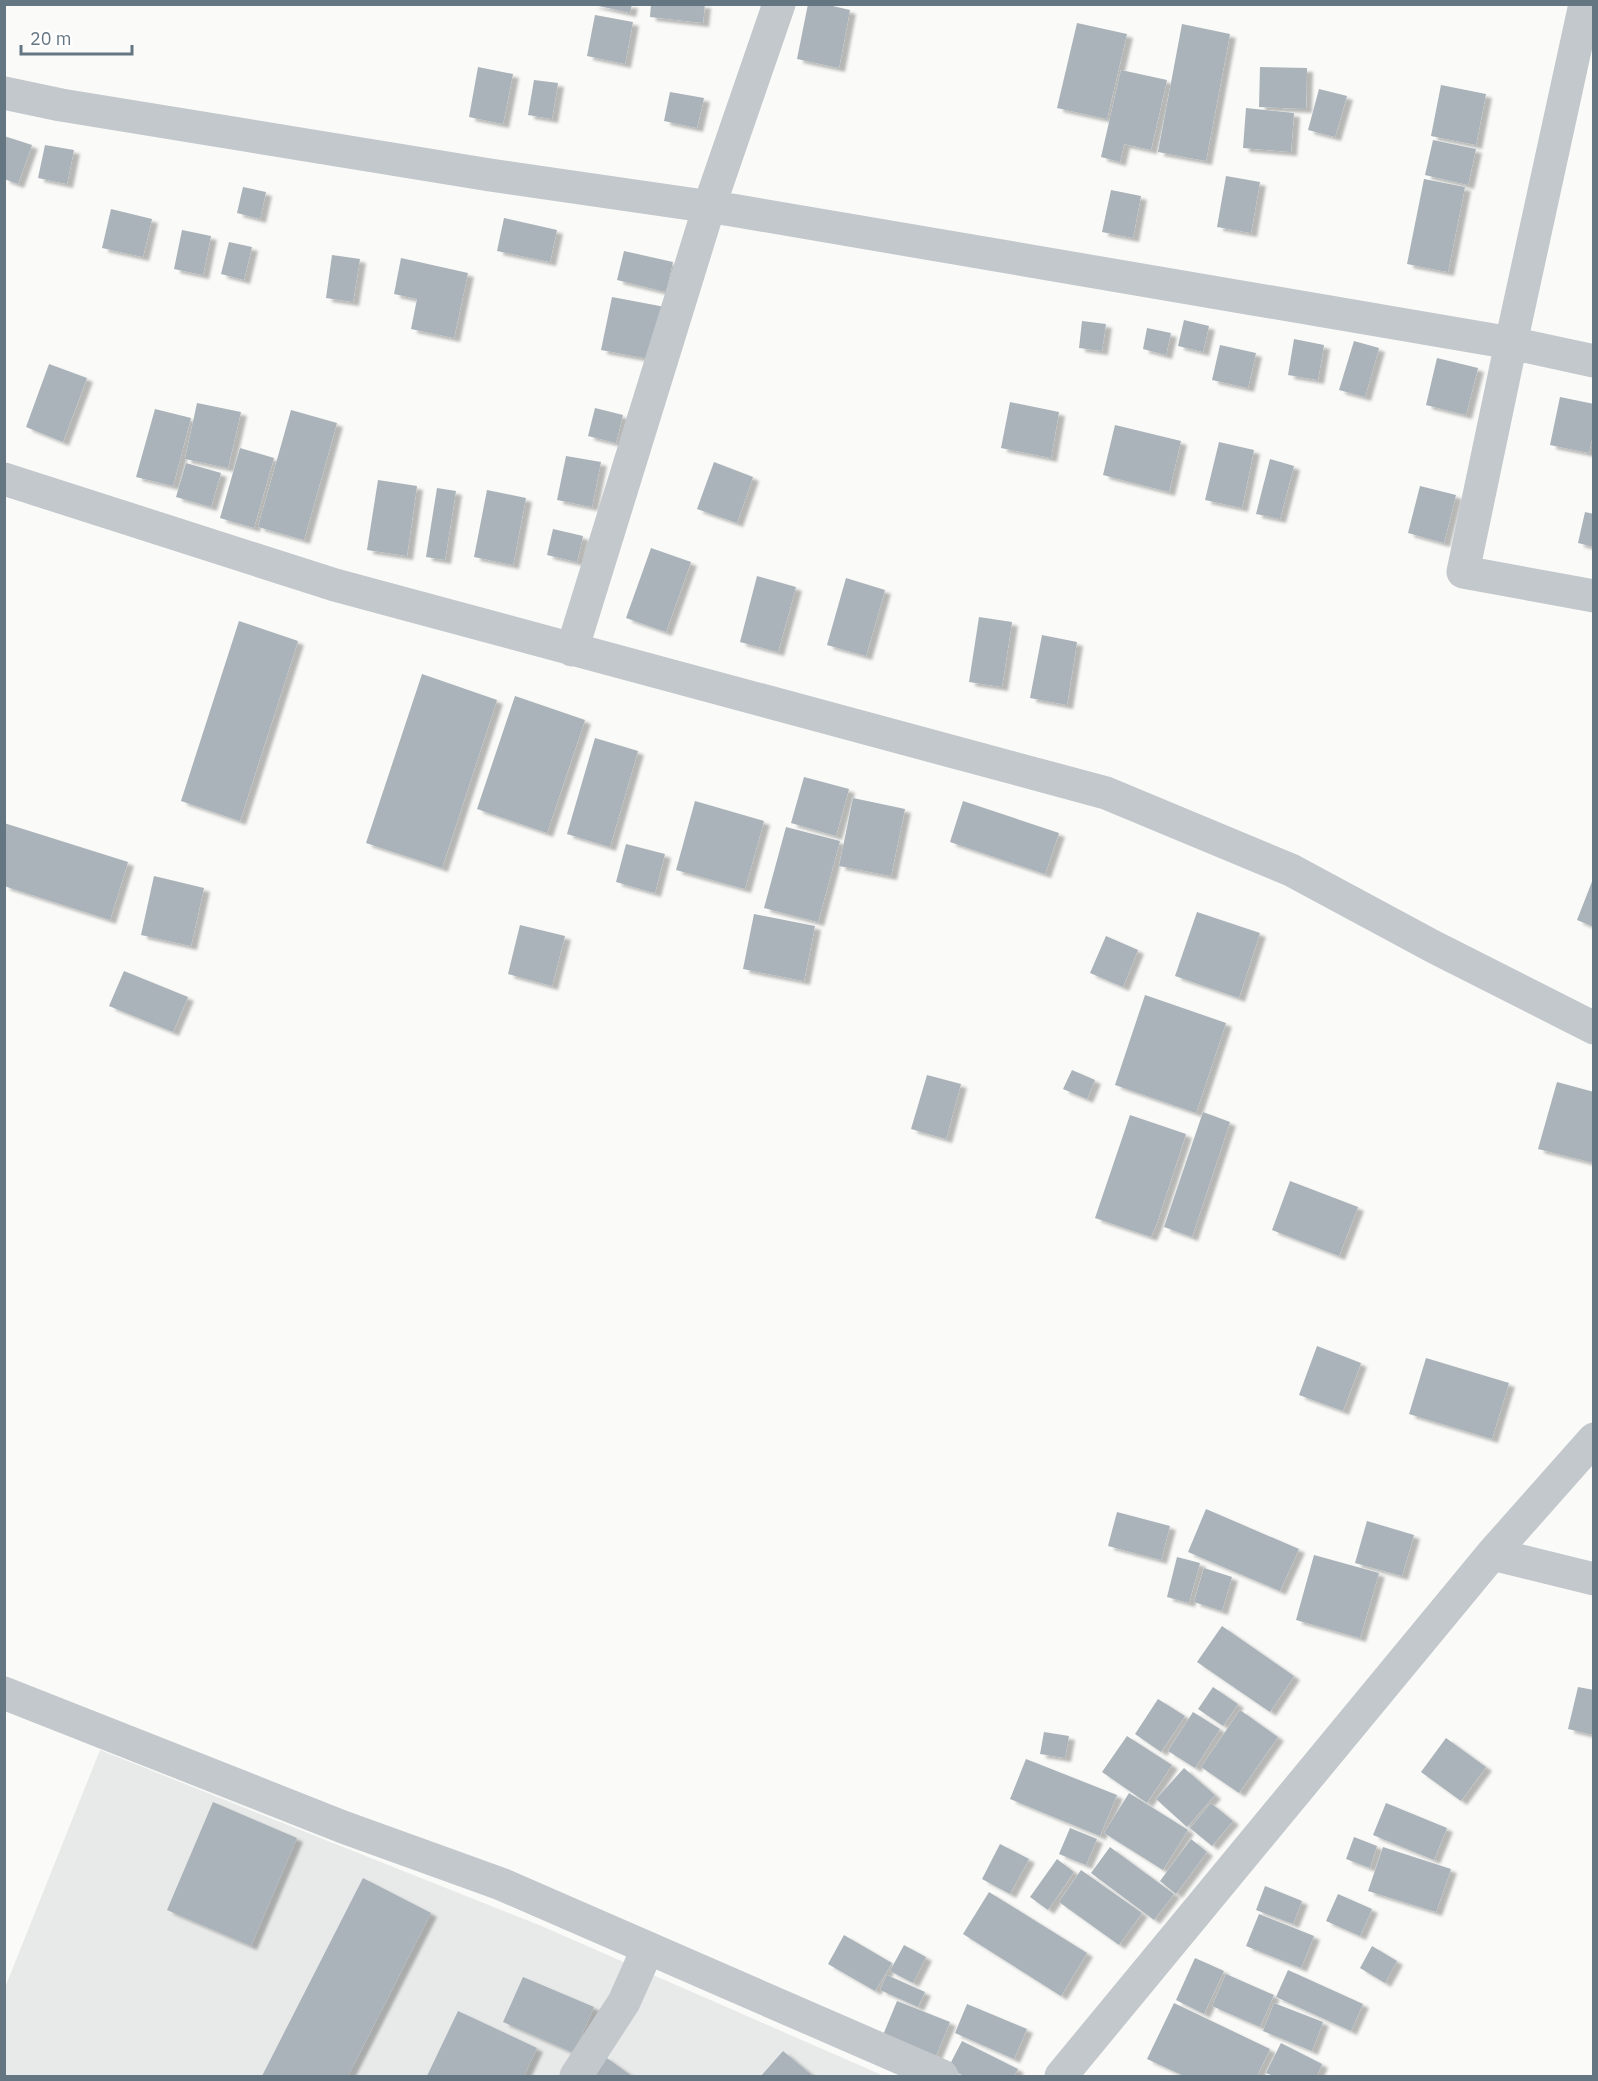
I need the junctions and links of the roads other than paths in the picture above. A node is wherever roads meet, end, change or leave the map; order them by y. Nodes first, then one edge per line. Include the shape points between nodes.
1 (779, 4) edge
2 (1586, 4) edge
3 (4, 93) edge
4 (709, 207) junction
5 (1510, 343) junction
6 (1593, 361) edge
7 (4, 479) edge
8 (1593, 596) edge
9 (572, 650) junction
10 (1593, 1028) edge
11 (1593, 1439) edge
12 (1492, 1554) junction
13 (1593, 1579) edge
14 (4, 1693) edge
15 (648, 1948) junction
16 (576, 2076) edge
17 (942, 2076) edge
18 (1061, 2076) edge

1 - 4 street
2 - 5 street
3 - 4 street via 467,172
4 - 5 street
4 - 9 street
5 - 6 street
5 - 8 street via 1463,572
7 - 9 street via 335,585
9 - 10 street via 1106,793 1291,870
11 - 12 street
12 - 13 street
12 - 18 street
14 - 15 street via 343,1827 501,1884
15 - 16 street via 624,2002
15 - 17 street

